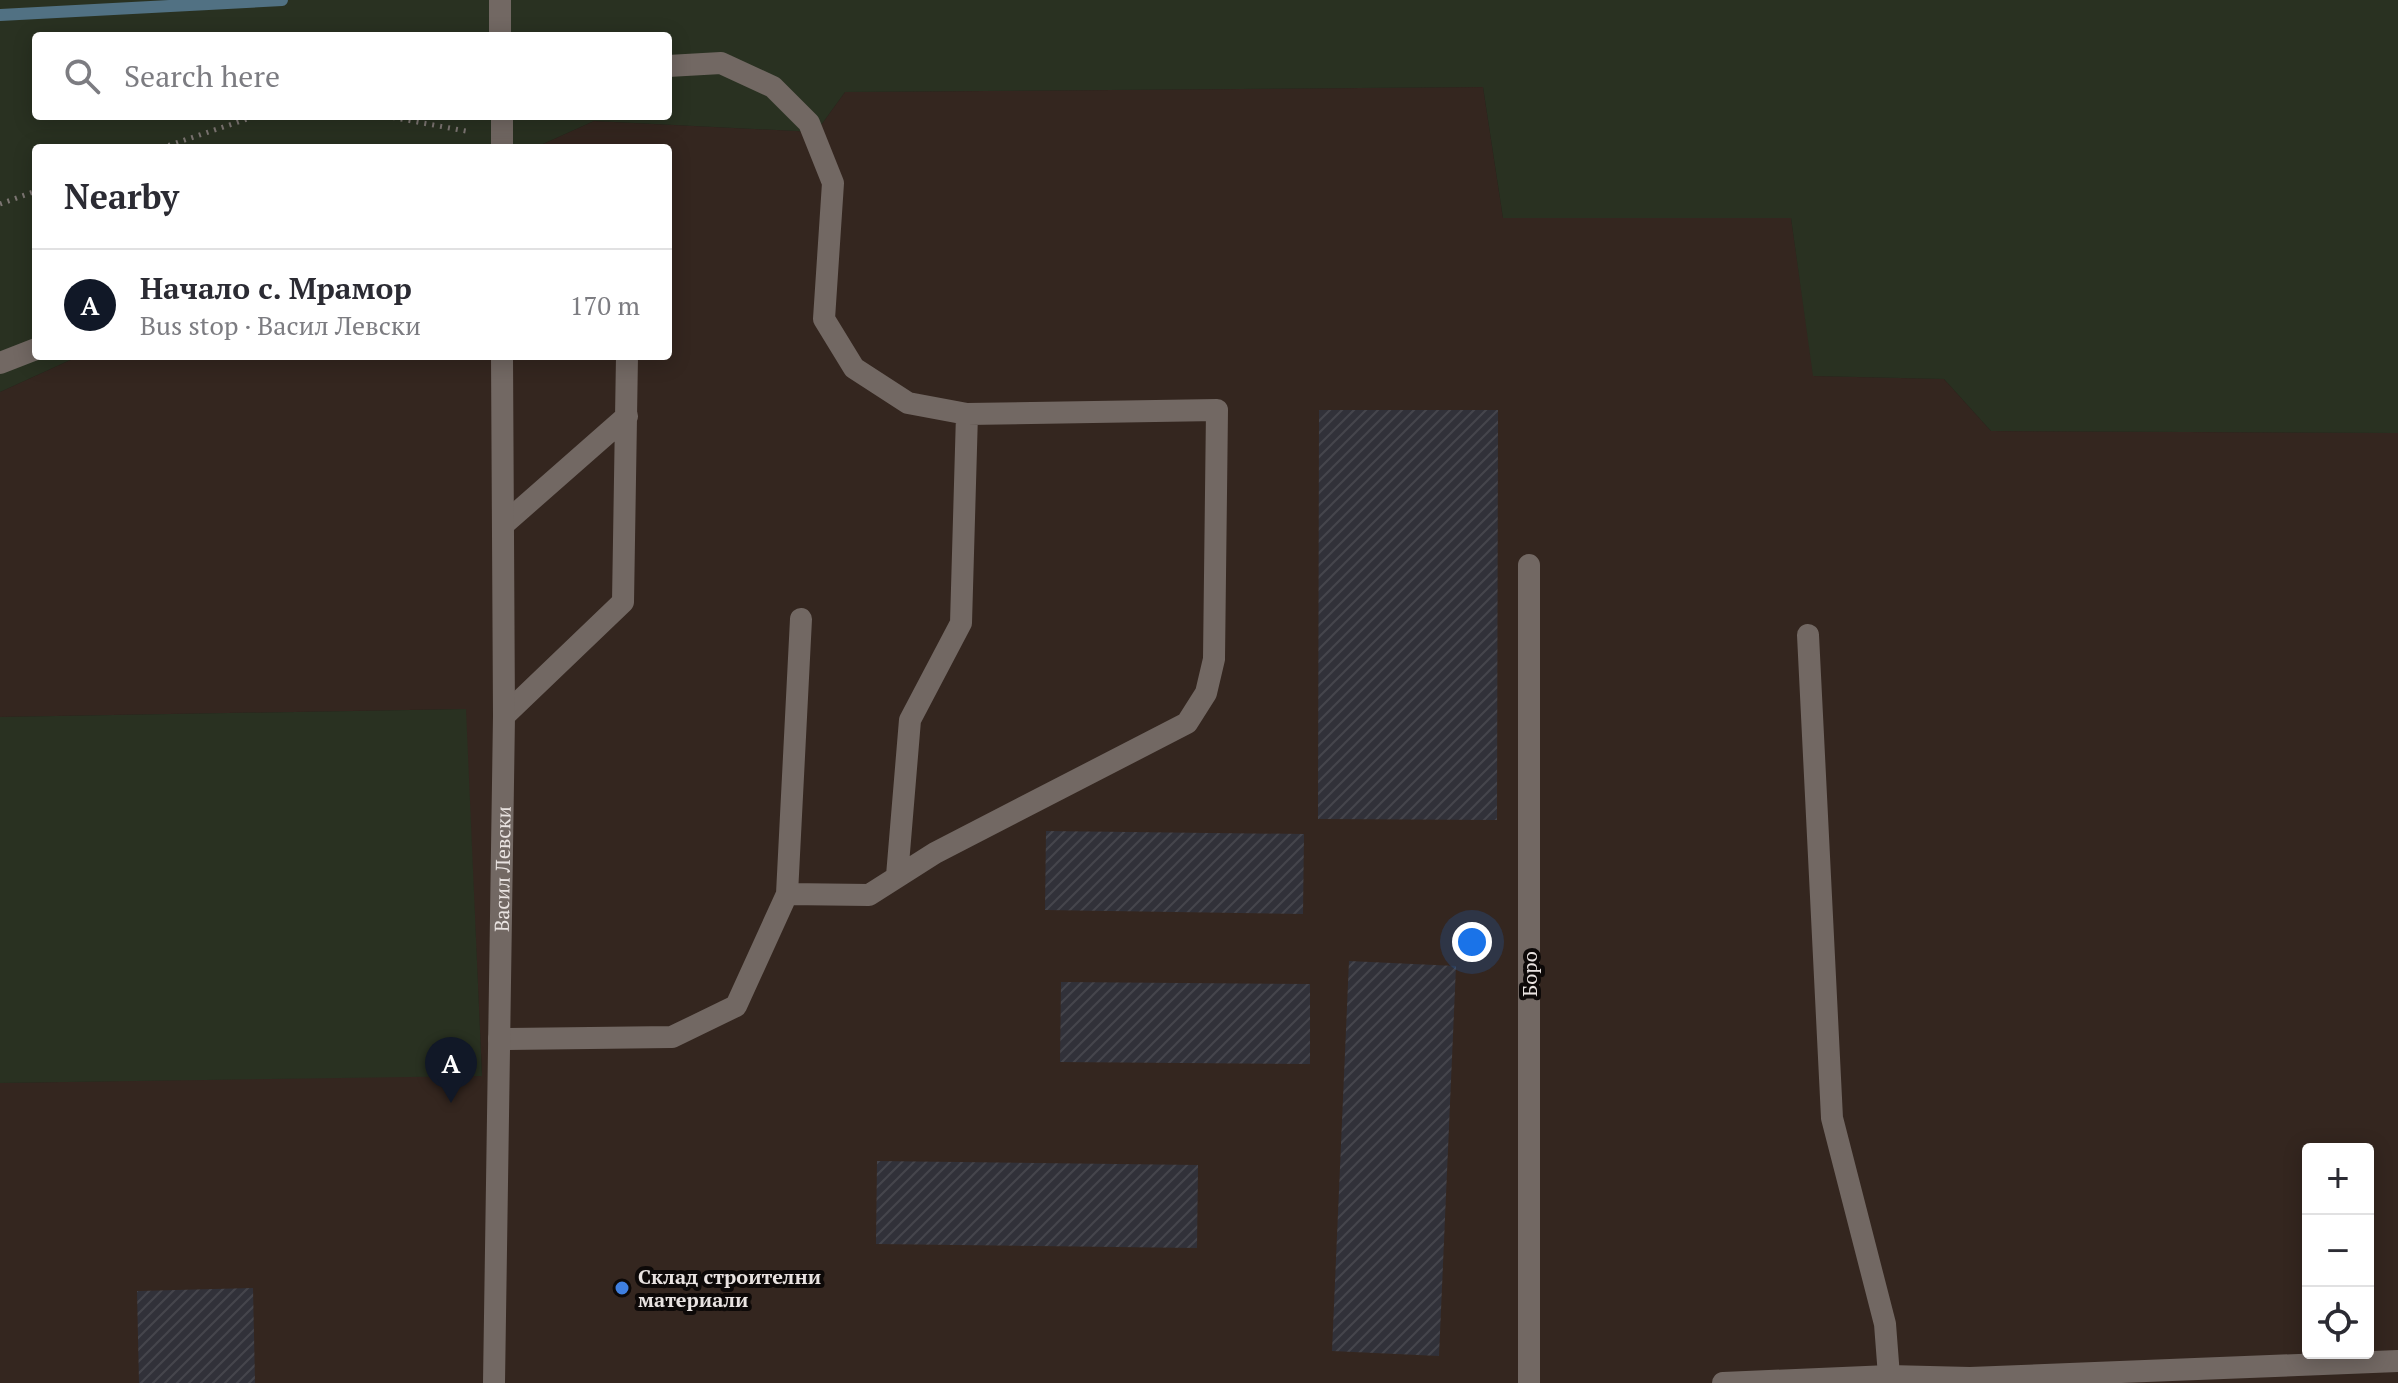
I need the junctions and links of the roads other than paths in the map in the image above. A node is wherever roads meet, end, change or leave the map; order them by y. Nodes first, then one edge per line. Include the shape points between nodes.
1 (500, 0) edge
2 (500, 32) edge
3 (672, 66) edge
4 (32, 351) edge
5 (502, 360) edge
6 (627, 360) edge
7 (0, 363) edge
8 (967, 414) junction
9 (627, 416) junction
10 (503, 525) junction
11 (1529, 565) dead end
12 (801, 619) dead end
13 (1808, 635) dead end
14 (504, 716) junction
15 (897, 876) junction
16 (787, 894) junction
17 (499, 1039) junction
18 (2398, 1361) edge
19 (1889, 1376) junction
20 (1970, 1381) edge
21 (494, 1383) edge
22 (1529, 1383) edge
23 (1723, 1383) edge

1 - 2 street
3 - 8 street via 721,63 773,87 809,123 833,183 824,319 854,368 908,403
4 - 7 street
5 - 10 street, Васил Левски
6 - 9 street
8 - 15 street via 961,623 910,720
8 - 15 street via 1217,410 1214,659 1206,693 1187,723
9 - 10 street
9 - 14 street via 623,602
10 - 14 street, Васил Левски
11 - 22 street, Боро
12 - 16 street
13 - 19 street via 1832,1118 1885,1324
14 - 17 street, Васил Левски
15 - 16 street via 869,895
16 - 17 street via 736,1006 672,1037
17 - 21 street, Васил Левски
18 - 20 street
19 - 20 street
19 - 23 street

